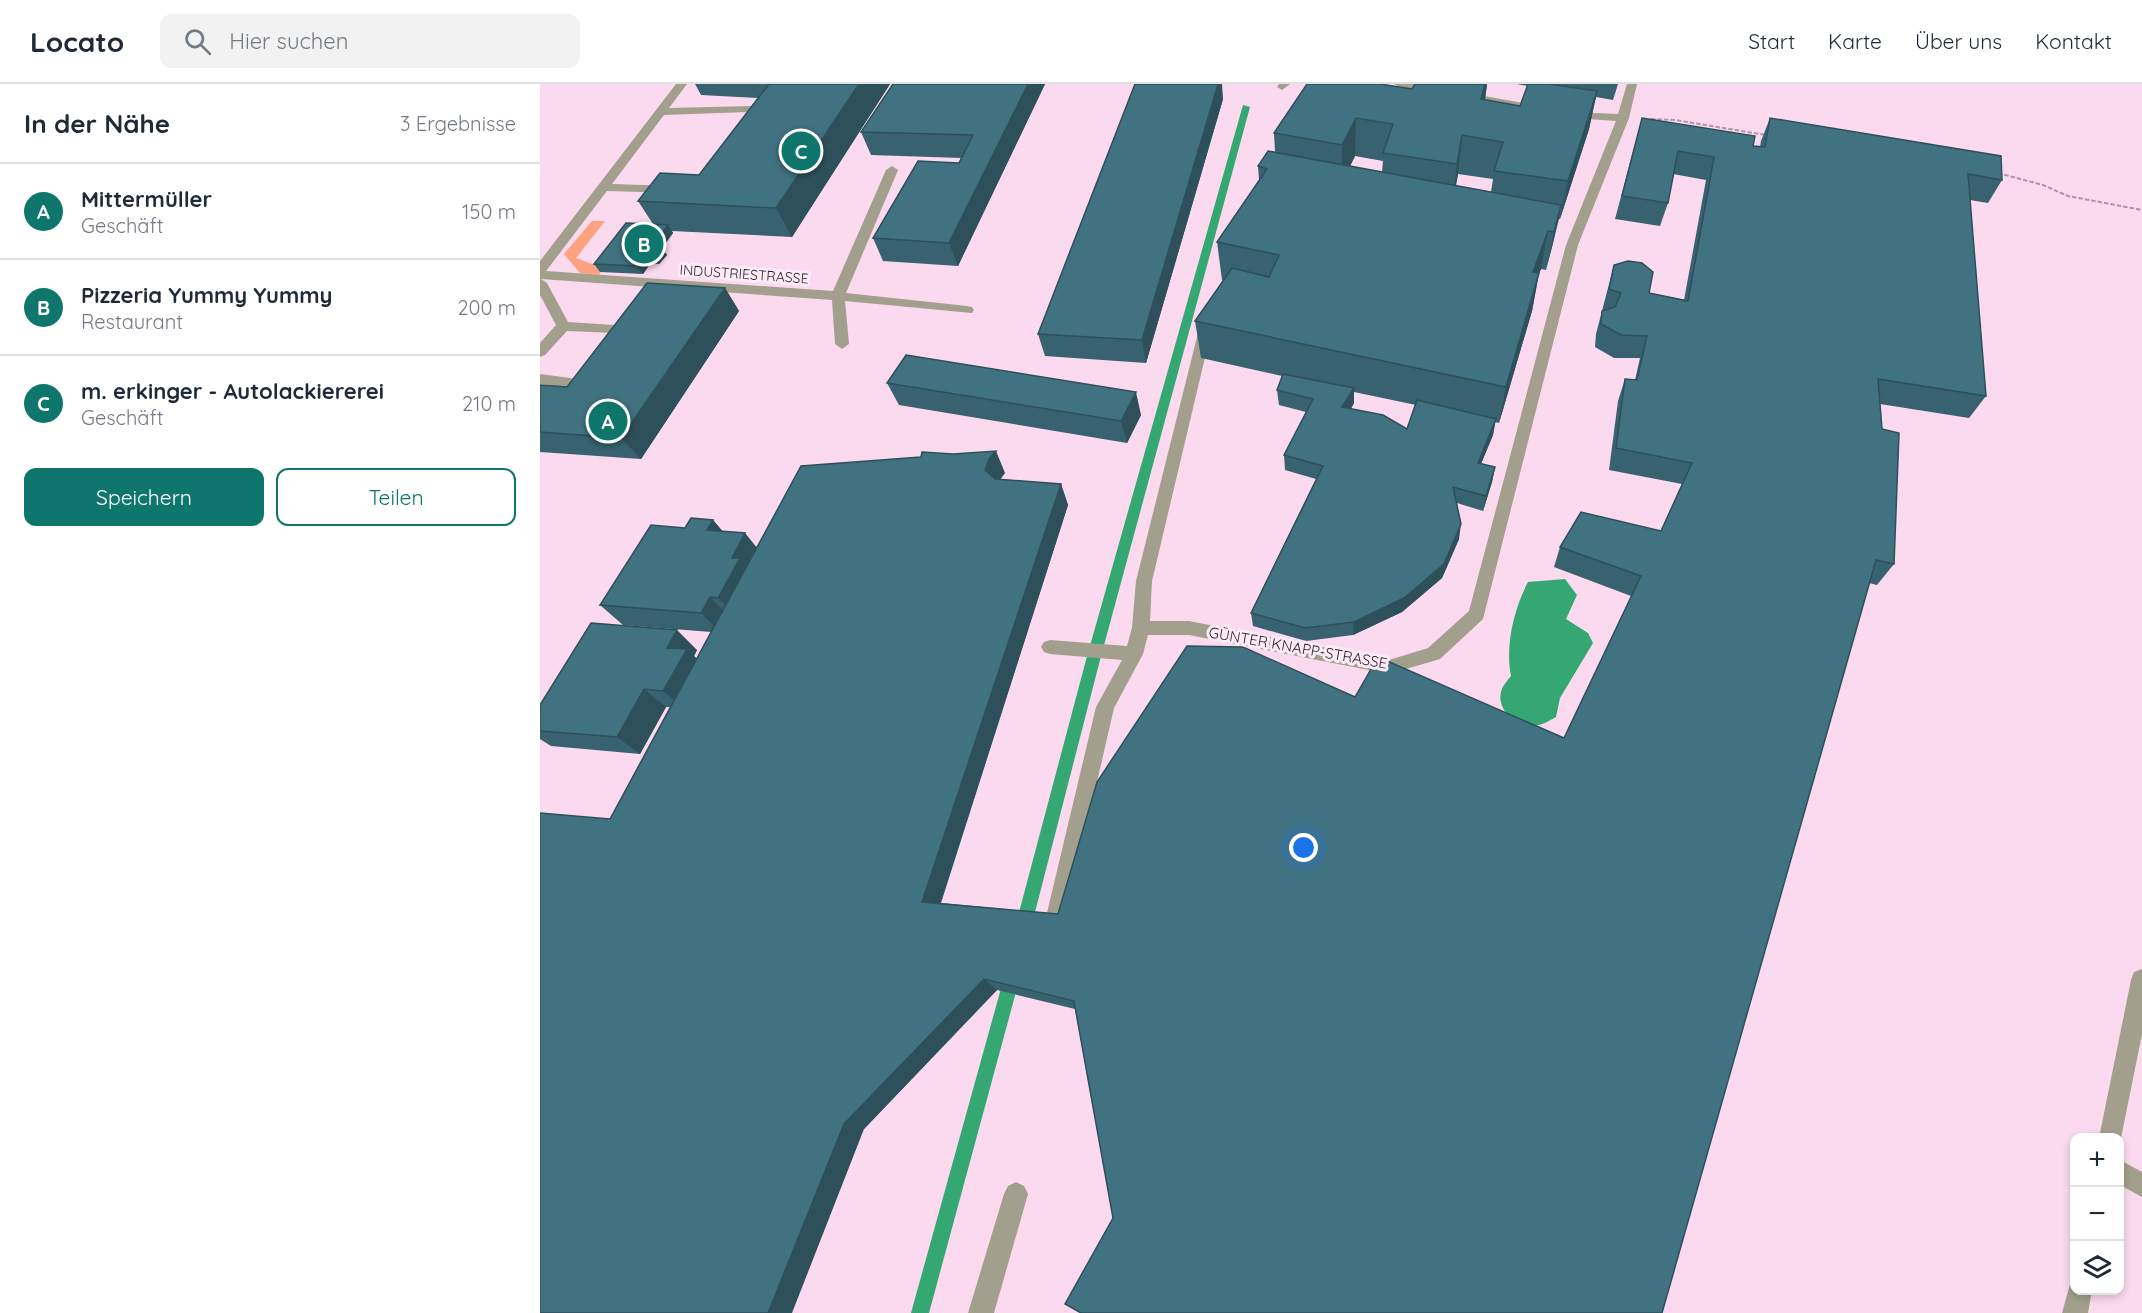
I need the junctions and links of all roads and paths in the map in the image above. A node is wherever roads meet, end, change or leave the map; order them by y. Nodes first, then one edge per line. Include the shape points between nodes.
1 (682, 84) edge
2 (1399, 84) edge
3 (1632, 84) edge
4 (660, 112) junction
5 (1623, 118) junction
6 (1769, 135) edge
7 (748, 136) edge
8 (892, 170) dead end
9 (1993, 173) edge
10 (603, 187) junction
11 (684, 191) edge
12 (2142, 210) edge
13 (540, 270) edge
14 (540, 275) edge
15 (540, 283) edge
16 (838, 296) junction
17 (967, 310) dead end
18 (1208, 317) edge
19 (562, 326) junction
20 (614, 329) edge
21 (842, 344) dead end
22 (540, 352) edge
23 (540, 379) edge
24 (578, 384) edge
25 (1141, 628) junction
26 (1050, 647) dead end
27 (1134, 654) junction
28 (1056, 917) edge
29 (2142, 980) edge
30 (2111, 1133) edge
31 (2124, 1174) edge
32 (2142, 1185) edge
33 (1016, 1194) dead end
34 (2079, 1295) edge
35 (981, 1313) edge
36 (2075, 1313) edge

1 - 4 street
2 - 5 street via 1574,115
3 - 5 street, GÜNTER KNAPP-STRASSE
4 - 7 street via 751,109 761,118
4 - 10 street
5 - 6 path via 1675,120
5 - 25 street, GÜNTER KNAPP-STRASSE via 1572,245 1477,614 1434,654 1389,667 1190,628
8 - 16 street
9 - 12 path via 2043,185 2068,196
10 - 11 street
10 - 13 street
14 - 16 street, INDUSTRIESTRASSE
15 - 19 street
16 - 17 street, INDUSTRIESTRASSE
16 - 21 street
18 - 25 street via 1144,581
19 - 20 street
19 - 22 street
23 - 24 street
25 - 27 street
26 - 27 street
27 - 28 street via 1105,707
29 - 30 street
31 - 32 street
33 - 35 street
34 - 36 street

